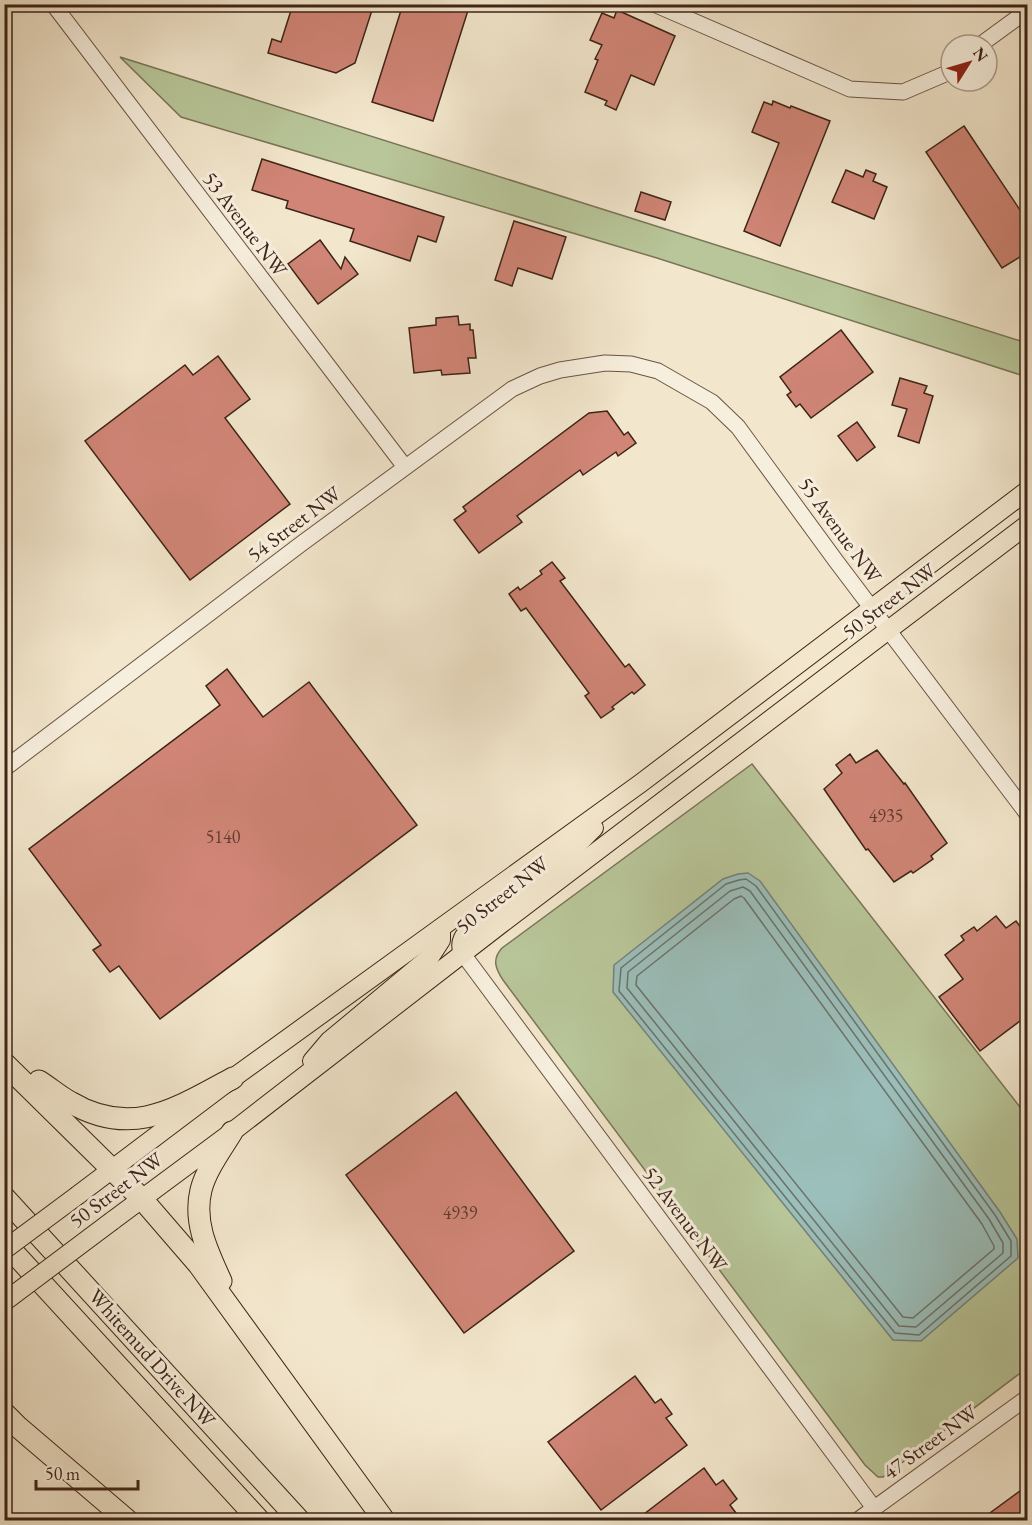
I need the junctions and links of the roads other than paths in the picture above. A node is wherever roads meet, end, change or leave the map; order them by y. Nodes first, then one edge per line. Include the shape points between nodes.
1 (53, 4) edge
2 (654, 4) edge
3 (1028, 10) edge
4 (996, 33) edge
5 (939, 77) edge
6 (631, 364) joint
7 (405, 467) junction
8 (1028, 490) edge
9 (1028, 524) edge
10 (872, 608) junction
11 (888, 630) junction
12 (4, 769) edge
13 (640, 783) junction
14 (1028, 815) edge
15 (441, 928) junction
16 (463, 954) junction
17 (4, 1057) edge
18 (4, 1063) edge
19 (233, 1078) junction
20 (292, 1085) junction
21 (232, 1132) junction
22 (114, 1169) junction
23 (4, 1197) edge
24 (142, 1198) junction
25 (4, 1242) edge
26 (4, 1250) edge
27 (4, 1302) edge
28 (238, 1317) junction
29 (1028, 1397) edge
30 (4, 1413) edge
31 (4, 1435) edge
32 (106, 1503) junction
33 (874, 1508) junction
34 (127, 1521) edge
35 (259, 1521) edge
36 (299, 1521) edge
37 (384, 1521) edge
38 (858, 1521) edge

1 - 7 street, 53 Avenue NW
2 - 5 street via 850,89 903,92
3 - 4 street
6 - 7 street, 54 Street NW via 605,363 540,376 512,389
6 - 10 street, 55 Avenue NW via 658,371 685,386 712,402 738,427
7 - 12 street, 54 Street NW
8 - 10 main road, 50 Street NW
9 - 11 main road, 50 Street NW
10 - 11 street, 55 Avenue NW
10 - 13 main road, 50 Street NW
11 - 14 street, 55 Avenue NW
11 - 16 main road, 50 Street NW
13 - 15 main road, 50 Street NW
13 - 16 main road via 575,847 473,926 463,937
15 - 19 main road, 50 Street NW
15 - 20 main road via 441,939 430,957 329,1041
16 - 20 main road, 50 Street NW
16 - 33 street, 52 Avenue NW
17 - 19 highway via 71,1103 94,1114 119,1119 137,1120 177,1108
18 - 22 highway
19 - 22 main road, 50 Street NW
20 - 21 main road, 50 Street NW
21 - 24 main road, 50 Street NW
21 - 28 highway via 201,1190 198,1213 202,1235
22 - 24 highway
22 - 26 main road, 50 Street NW, bridge
23 - 36 highway, Whitemud Drive NW
24 - 27 main road, 50 Street NW, bridge
24 - 28 highway
25 - 35 highway, Whitemud Drive NW
28 - 37 highway
29 - 33 street, 47 Street NW
30 - 32 highway
31 - 32 highway
32 - 34 highway
33 - 38 street, 47 Street NW

